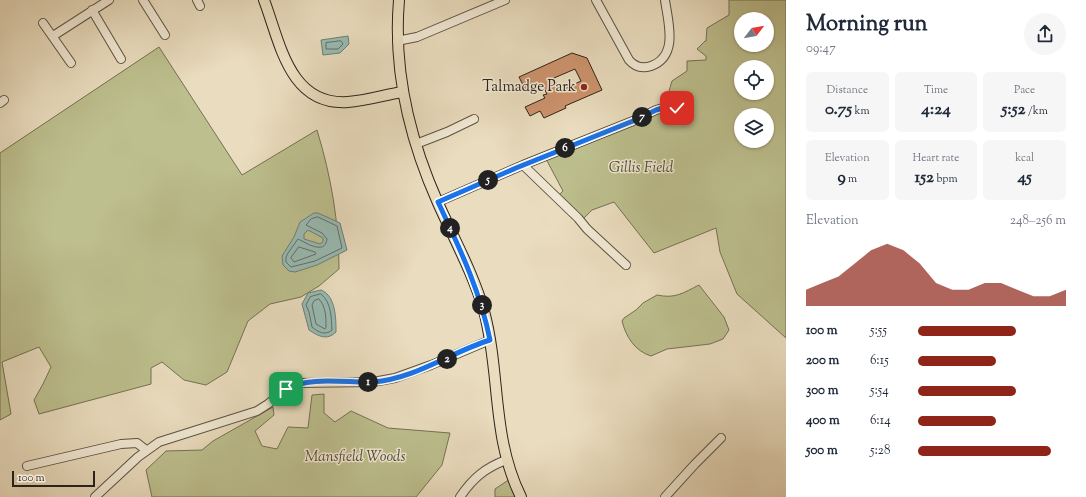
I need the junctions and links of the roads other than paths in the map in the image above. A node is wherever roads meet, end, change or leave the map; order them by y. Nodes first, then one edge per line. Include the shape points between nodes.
1 (109, 0) edge
2 (143, 0) edge
3 (264, 0) edge
4 (399, 0) edge
5 (504, 0) edge
6 (596, 0) edge
7 (665, 0) edge
8 (92, 10) junction
9 (44, 23) dead end
10 (164, 35) dead end
11 (53, 36) junction
12 (397, 41) junction
13 (121, 59) dead end
14 (71, 63) dead end
15 (402, 92) junction
16 (677, 108) dead end
17 (474, 119) dead end
18 (416, 144) junction
19 (523, 165) junction
20 (438, 202) junction
21 (626, 265) dead end
22 (490, 340) junction
23 (721, 438) dead end
24 (146, 450) junction
25 (506, 460) junction
26 (26, 466) dead end
27 (95, 497) edge
28 (460, 497) edge
29 (521, 497) edge
30 (666, 497) edge

1 - 8 street
2 - 10 street
3 - 15 main road via 292,73 309,92 327,100 348,102
4 - 12 main road
5 - 12 street via 417,37
6 - 7 street via 629,60 642,68 660,62 668,52 669,34
8 - 11 street
8 - 13 street
9 - 11 street
11 - 14 street
12 - 15 main road
15 - 18 main road
16 - 19 street via 666,107 656,110
17 - 18 street
18 - 20 main road
19 - 20 street
19 - 21 street
20 - 22 main road via 473,278 484,310
22 - 24 street via 395,378 373,382 300,383 286,389 257,411 169,438
22 - 25 main road
23 - 30 street via 694,464
24 - 26 street via 137,443 126,444
24 - 27 street
25 - 28 street via 482,471
25 - 29 main road

